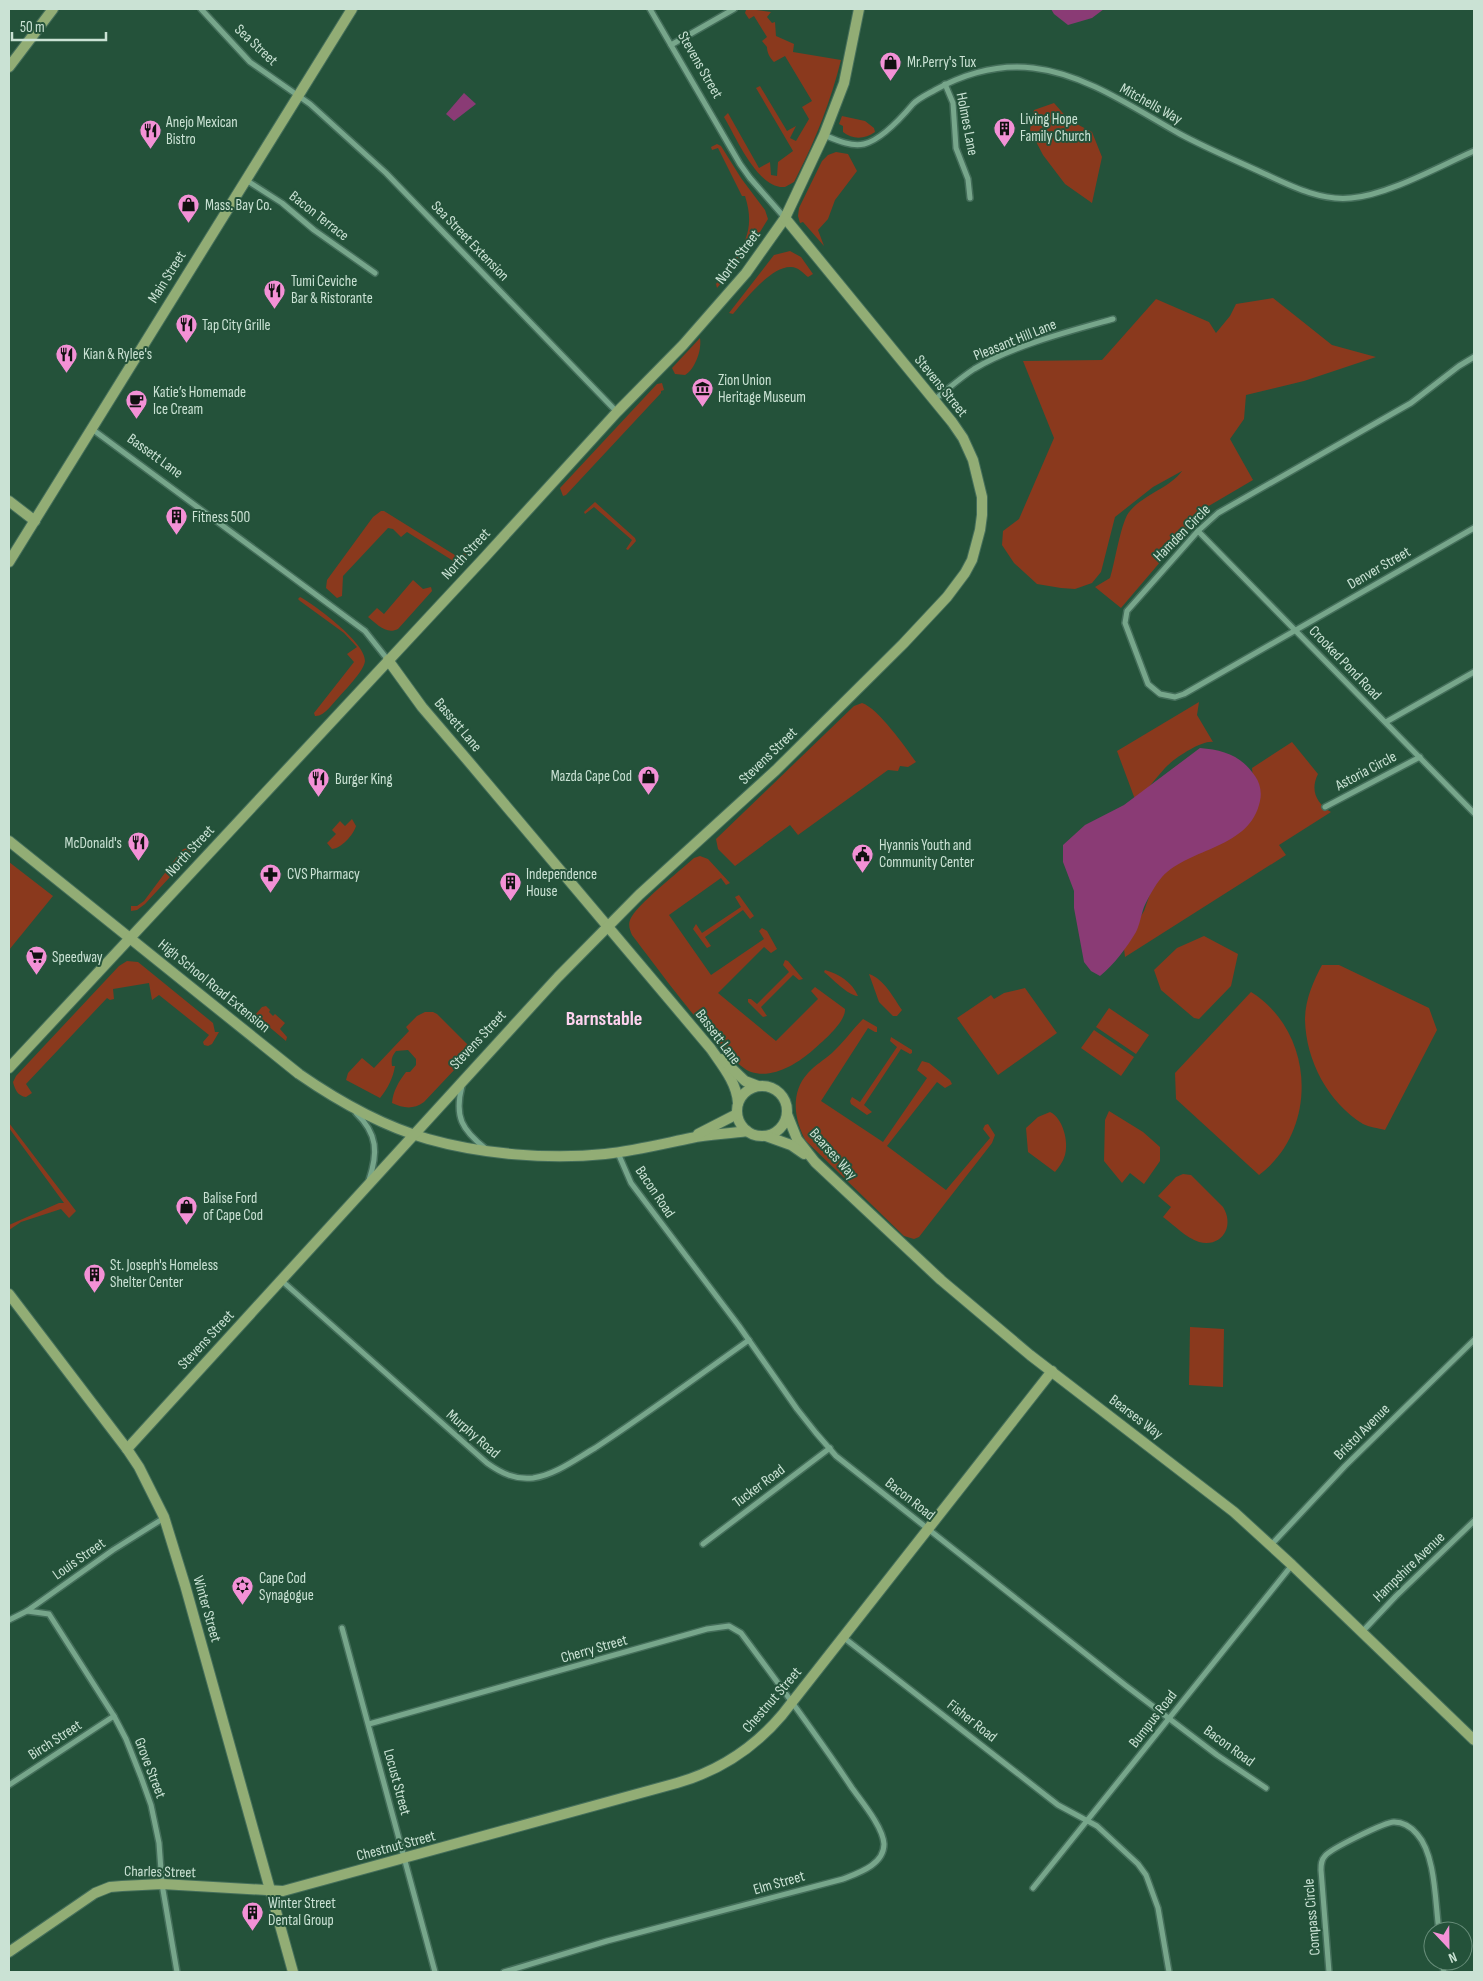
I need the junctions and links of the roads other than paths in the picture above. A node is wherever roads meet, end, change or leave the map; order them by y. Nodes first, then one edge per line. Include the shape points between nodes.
1 (53, 9) edge
2 (201, 9) edge
3 (352, 9) edge
4 (650, 9) edge
5 (734, 9) edge
6 (859, 9) edge
7 (672, 45) junction
8 (9, 67) edge
9 (945, 84) junction
10 (297, 95) junction
11 (824, 135) junction
12 (1474, 151) edge
13 (246, 180) junction
14 (970, 198) dead end
15 (785, 218) junction
16 (375, 274) dead end
17 (1113, 319) dead end
18 (1474, 357) edge
19 (934, 400) junction
20 (617, 412) junction
21 (92, 429) junction
22 (9, 502) edge
23 (35, 521) junction
24 (1474, 528) edge
25 (1198, 531) junction
26 (9, 562) edge
27 (1295, 630) junction
28 (388, 660) junction
29 (1474, 672) edge
30 (1386, 722) junction
31 (1420, 757) junction
32 (1325, 807) dead end
33 (1474, 813) edge
34 (9, 841) edge
35 (609, 926) junction
36 (130, 937) junction
37 (711, 1049) junction
38 (9, 1068) edge
39 (464, 1078) junction
40 (758, 1086) junction
41 (738, 1102) junction
42 (346, 1104) junction
43 (737, 1114) junction
44 (787, 1114) junction
45 (747, 1132) junction
46 (413, 1134) junction
47 (766, 1136) junction
48 (692, 1138) junction
49 (488, 1151) junction
50 (618, 1152) junction
51 (815, 1162) junction
52 (368, 1184) junction
53 (281, 1280) junction
54 (9, 1294) edge
55 (749, 1340) junction
56 (1474, 1340) edge
57 (1052, 1370) junction
58 (830, 1448) junction
59 (127, 1449) junction
60 (164, 1517) junction
61 (1474, 1521) edge
62 (928, 1528) junction
63 (703, 1544) dead end
64 (1271, 1544) junction
65 (1292, 1565) junction
66 (27, 1611) junction
67 (9, 1620) edge
68 (342, 1628) dead end
69 (1362, 1632) junction
70 (843, 1637) junction
71 (792, 1703) junction
72 (114, 1716) junction
73 (1169, 1718) junction
74 (368, 1724) junction
75 (1474, 1740) edge
76 (9, 1785) edge
77 (1266, 1788) dead end
78 (1088, 1820) junction
79 (404, 1859) junction
80 (162, 1884) junction
81 (1033, 1888) dead end
82 (271, 1891) junction
83 (1438, 1921) edge
84 (9, 1952) edge
85 (519, 1970) edge
86 (177, 1972) edge
87 (293, 1972) edge
88 (436, 1972) edge
89 (504, 1972) edge
90 (1169, 1972) edge
91 (1329, 1972) edge

1 - 8 street
2 - 10 street, Sea Street via 250,62
3 - 10 street, Main Street
4 - 7 street, Stevens Street
5 - 7 street
6 - 11 street, North Street via 844,83
7 - 15 street, Stevens Street via 740,164
9 - 11 street, Mitchells Way via 915,103 871,142 856,145
9 - 12 street, Mitchells Way via 969,74 1004,67 1032,68 1059,74 1108,94 1183,135 1288,185 1327,197 1366,196
9 - 14 street, Holmes Lane via 953,102 956,148 968,179
10 - 13 street, Main Street
10 - 20 street, Sea Street Extension via 386,172
11 - 15 street, North Street
13 - 16 street, Bacon Terrace via 282,203
13 - 21 street, Main Street
15 - 19 street, Stevens Street
15 - 20 street, North Street via 734,288
17 - 19 street, Pleasant Hill Lane via 1057,335 988,362
18 - 25 street, Hamden Circle via 1411,403 1218,513
19 - 35 street, Stevens Street via 963,438 980,484 980,530 966,573 947,597 852,695
20 - 28 street, North Street
21 - 23 street, Main Street
21 - 28 street, Bassett Lane via 365,631
22 - 23 street
23 - 26 street, Main Street
24 - 27 street, Denver Street
25 - 27 street, Crooked Pond Road
25 - 27 street, Hamden Circle via 1127,611 1126,623 1152,689 1168,697 1184,694
27 - 30 street, Crooked Pond Road
28 - 35 street, Bassett Lane via 428,713
28 - 36 street, North Street
29 - 30 street
30 - 31 street, Crooked Pond Road
31 - 32 street, Astoria Circle
31 - 33 street, Crooked Pond Road
34 - 36 street, High School Road Extension
35 - 37 street, Bassett Lane
35 - 39 street, Stevens Street
36 - 38 street, North Street
36 - 42 street, High School Road Extension via 290,1067
37 - 40 street via 741,1077
37 - 41 street, Bassett Lane via 735,1086
39 - 46 street, Stevens Street
39 - 49 street via 459,1098 461,1122 472,1138
40 - 41 street via 746,1092
40 - 44 street via 777,1091 786,1103
41 - 43 street
42 - 46 street, High School Road Extension
42 - 52 street via 363,1120 374,1139 375,1156
43 - 45 street
43 - 48 street
44 - 47 street via 782,1126
44 - 51 street, Bearses Way via 797,1139
45 - 47 street
45 - 48 street
46 - 49 street
46 - 52 street, Stevens Street
47 - 51 street via 791,1145
48 - 50 street
49 - 50 street via 571,1156
50 - 55 street, Bacon Road via 631,1183
51 - 57 street, Bearses Way via 970,1306
52 - 53 street, Stevens Street
53 - 55 street, Murphy Road via 487,1463 514,1477 543,1476 575,1460
53 - 59 street, Stevens Street
54 - 59 street, Winter Street
55 - 58 street, Bacon Road via 797,1409
56 - 64 street, Bristol Avenue via 1345,1466
57 - 62 street, Chestnut Street
57 - 64 street, Bearses Way
58 - 62 street, Bacon Road via 858,1475
58 - 63 street, Tucker Road
59 - 60 street, Winter Street via 149,1484
60 - 66 street, Louis Street
60 - 82 street, Winter Street
61 - 69 street, Hampshire Avenue
62 - 70 street, Chestnut Street
62 - 73 street, Bacon Road
64 - 65 street, Bearses Way
65 - 69 street, Bearses Way
65 - 73 street, Bumpus Road
66 - 67 street, Louis Street
66 - 72 street, Grove Street via 49,1614
68 - 74 street, Locust Street
69 - 75 street, Bearses Way
70 - 71 street, Chestnut Street
70 - 78 street, Fisher Road via 1058,1805
71 - 74 street, Cherry Street via 741,1633 723,1626
71 - 79 street, Chestnut Street via 752,1745 732,1760 697,1777
71 - 85 street, Elm Street via 878,1827 884,1846 876,1861 843,1879 607,1941
72 - 76 street, Birch Street
72 - 80 street, Grove Street via 133,1755 151,1805 159,1843
73 - 77 street, Bacon Road
73 - 78 street, Bumpus Road
74 - 79 street, Locust Street
78 - 81 street, Bumpus Road
78 - 90 street, Fisher Road via 1146,1875 1158,1908
79 - 82 street, Chestnut Street via 298,1888
79 - 88 street, Locust Street
80 - 82 street, Charles Street
80 - 84 street, Charles Street via 103,1889
80 - 86 street, Grove Street
82 - 87 street, Winter Street
83 - 91 street, Compass Circle via 1430,1863 1423,1842 1407,1825 1395,1822 1383,1825 1330,1851 1322,1862
85 - 89 street, Elm Street

